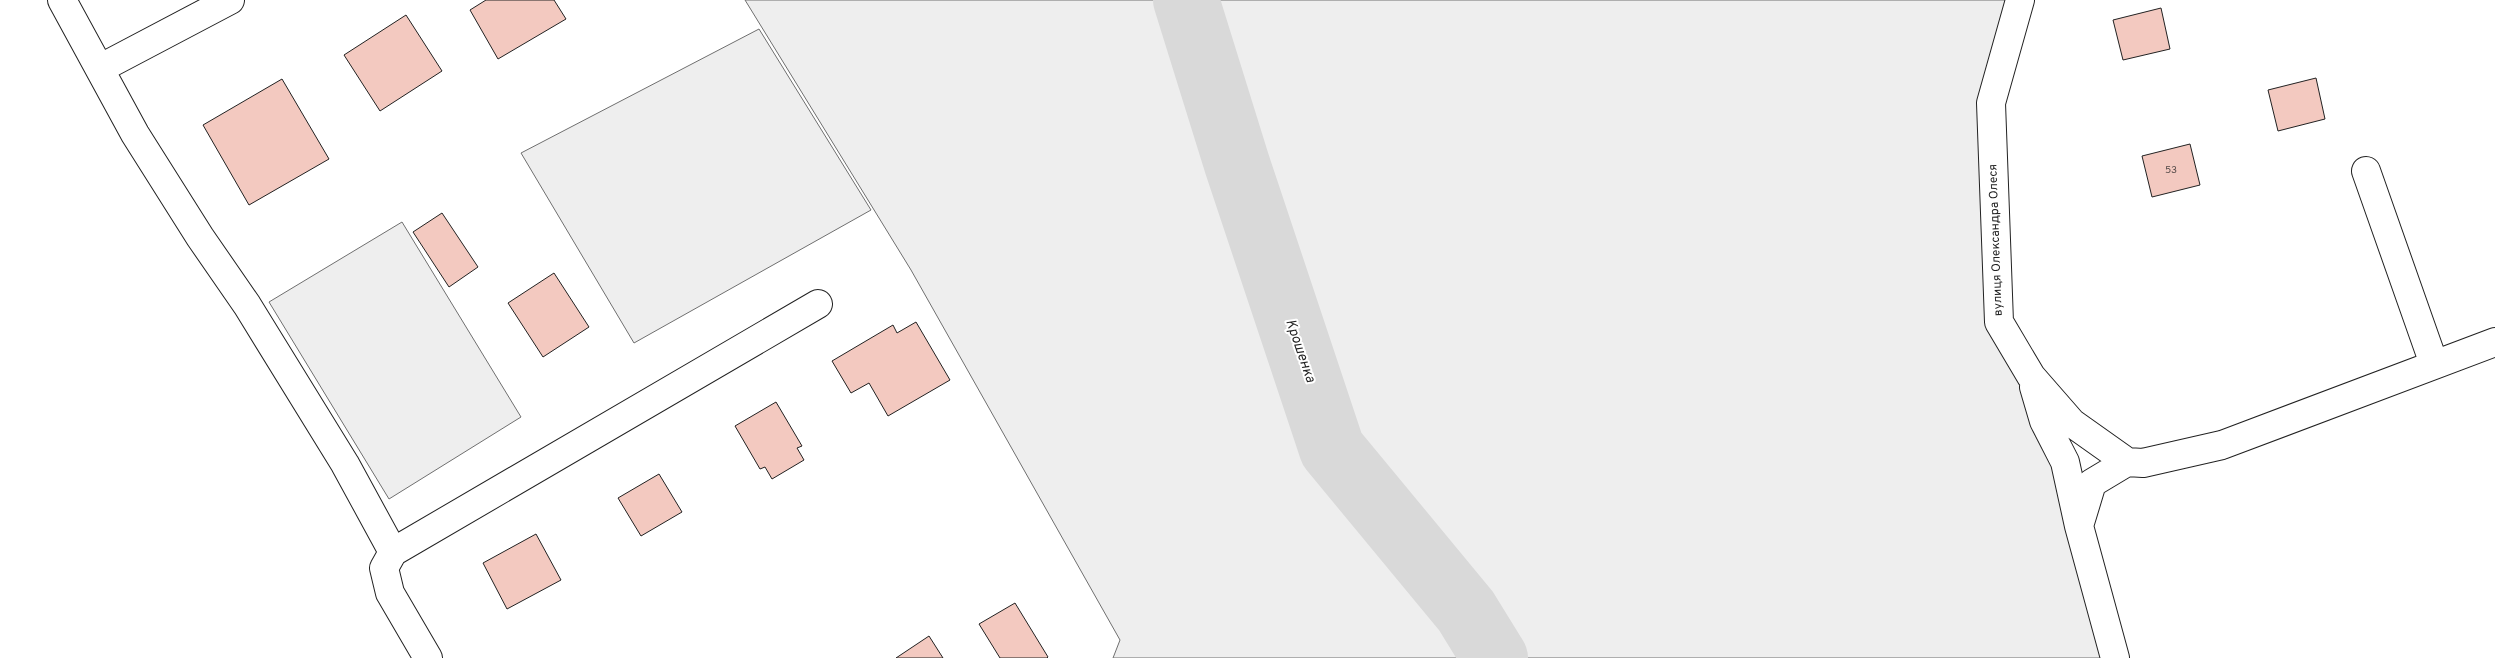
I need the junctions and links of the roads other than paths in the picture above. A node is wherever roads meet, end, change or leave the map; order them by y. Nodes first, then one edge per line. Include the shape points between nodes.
1 (62, 0) edge
2 (230, 0) edge
3 (2020, 0) edge
4 (101, 68) junction
5 (2366, 171) dead end
6 (818, 304) dead end
7 (2495, 342) edge
8 (2434, 364) junction
9 (2031, 376) junction
10 (2127, 462) junction
11 (2079, 526) junction
12 (393, 552) junction
13 (428, 658) edge
14 (2115, 658) edge

1 - 4 street
2 - 4 street
3 - 9 street, вулиця Олександра Олеся via 1991,103 1999,322
4 - 12 street via 135,134 200,237 248,305 345,464
5 - 8 street
6 - 12 street
7 - 8 street
8 - 10 street via 2222,445 2143,462
9 - 10 street via 2072,423
9 - 11 street via 2044,421 2065,462
10 - 11 street via 2092,483
11 - 14 street
12 - 13 street via 384,568 390,592

